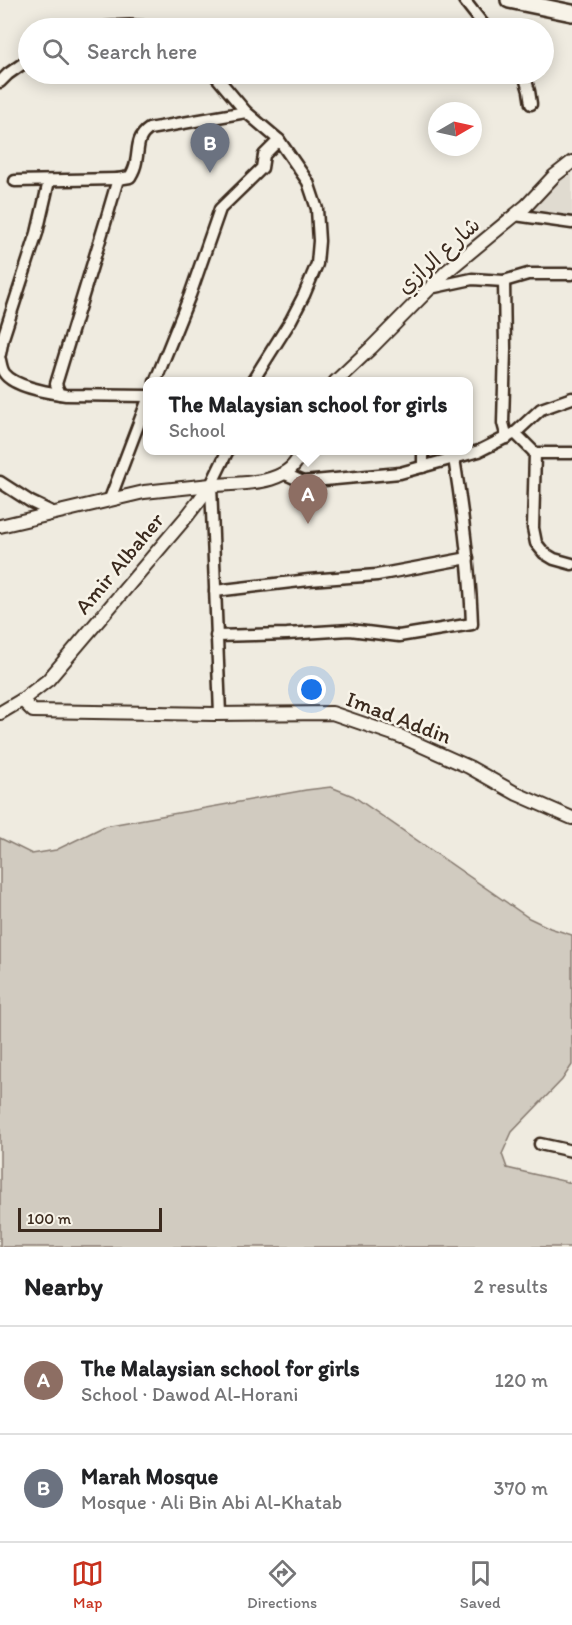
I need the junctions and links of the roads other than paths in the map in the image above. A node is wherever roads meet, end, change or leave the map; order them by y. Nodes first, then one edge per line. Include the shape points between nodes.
1 (464, 0) edge
2 (508, 0) edge
3 (572, 13) edge
4 (478, 18) edge
5 (18, 67) edge
6 (0, 82) edge
7 (222, 84) edge
8 (527, 84) edge
9 (531, 104) dead end
10 (246, 112) junction
11 (279, 140) junction
12 (572, 162) edge
13 (117, 178) junction
14 (15, 181) dead end
15 (49, 181) junction
16 (515, 215) junction
17 (572, 223) edge
18 (572, 274) edge
19 (504, 281) junction
20 (430, 288) junction
21 (0, 354) edge
22 (0, 360) edge
23 (157, 377) edge
24 (255, 377) edge
25 (339, 377) edge
26 (60, 394) junction
27 (143, 398) edge
28 (572, 398) edge
29 (143, 409) edge
30 (511, 436) junction
31 (473, 453) edge
32 (535, 453) junction
33 (572, 453) edge
34 (226, 455) edge
35 (300, 455) edge
36 (423, 455) edge
37 (465, 455) edge
38 (454, 458) junction
39 (423, 467) junction
40 (283, 473) junction
41 (0, 482) edge
42 (211, 484) junction
43 (110, 499) junction
44 (54, 513) junction
45 (0, 526) edge
46 (468, 558) junction
47 (572, 564) edge
48 (215, 591) junction
49 (216, 636) junction
50 (21, 700) junction
51 (0, 713) edge
52 (220, 714) junction
53 (572, 818) edge
54 (540, 1144) dead end
55 (572, 1151) edge

1 - 4 street
2 - 3 main road
5 - 6 street
7 - 10 street
8 - 9 street
10 - 11 street
10 - 13 street via 148,129 139,140 130,177
11 - 23 street via 264,155 262,168 220,208
11 - 24 street via 308,182 316,209 317,264 291,320
12 - 16 street, شارع الرازي
13 - 15 street
13 - 26 street via 56,382
14 - 15 street
15 - 21 street
16 - 17 street
16 - 20 street, شارع الرازي
18 - 19 street via 528,274
19 - 20 street via 472,279
19 - 30 street via 503,423
20 - 25 street, شارع الرازي
22 - 26 street via 12,380
26 - 27 street
28 - 30 street via 541,409
29 - 43 street
30 - 31 street
30 - 32 street
32 - 33 street
32 - 47 street via 536,543 554,559
34 - 42 street
35 - 40 street
36 - 39 street
37 - 38 street
38 - 39 street
38 - 46 street
39 - 40 street via 400,473 304,482
40 - 42 street via 257,482
41 - 44 street
42 - 43 street
42 - 48 street
42 - 50 street, Amir Albaher via 48,680
43 - 44 street
44 - 45 street
46 - 48 street via 377,575
46 - 49 street via 472,624 399,636 350,630
48 - 49 street
49 - 52 street
50 - 51 street, Amir Albaher
50 - 52 street, Imad Addin via 33,711
52 - 53 street, Imad Addin via 332,713 402,737
54 - 55 street

